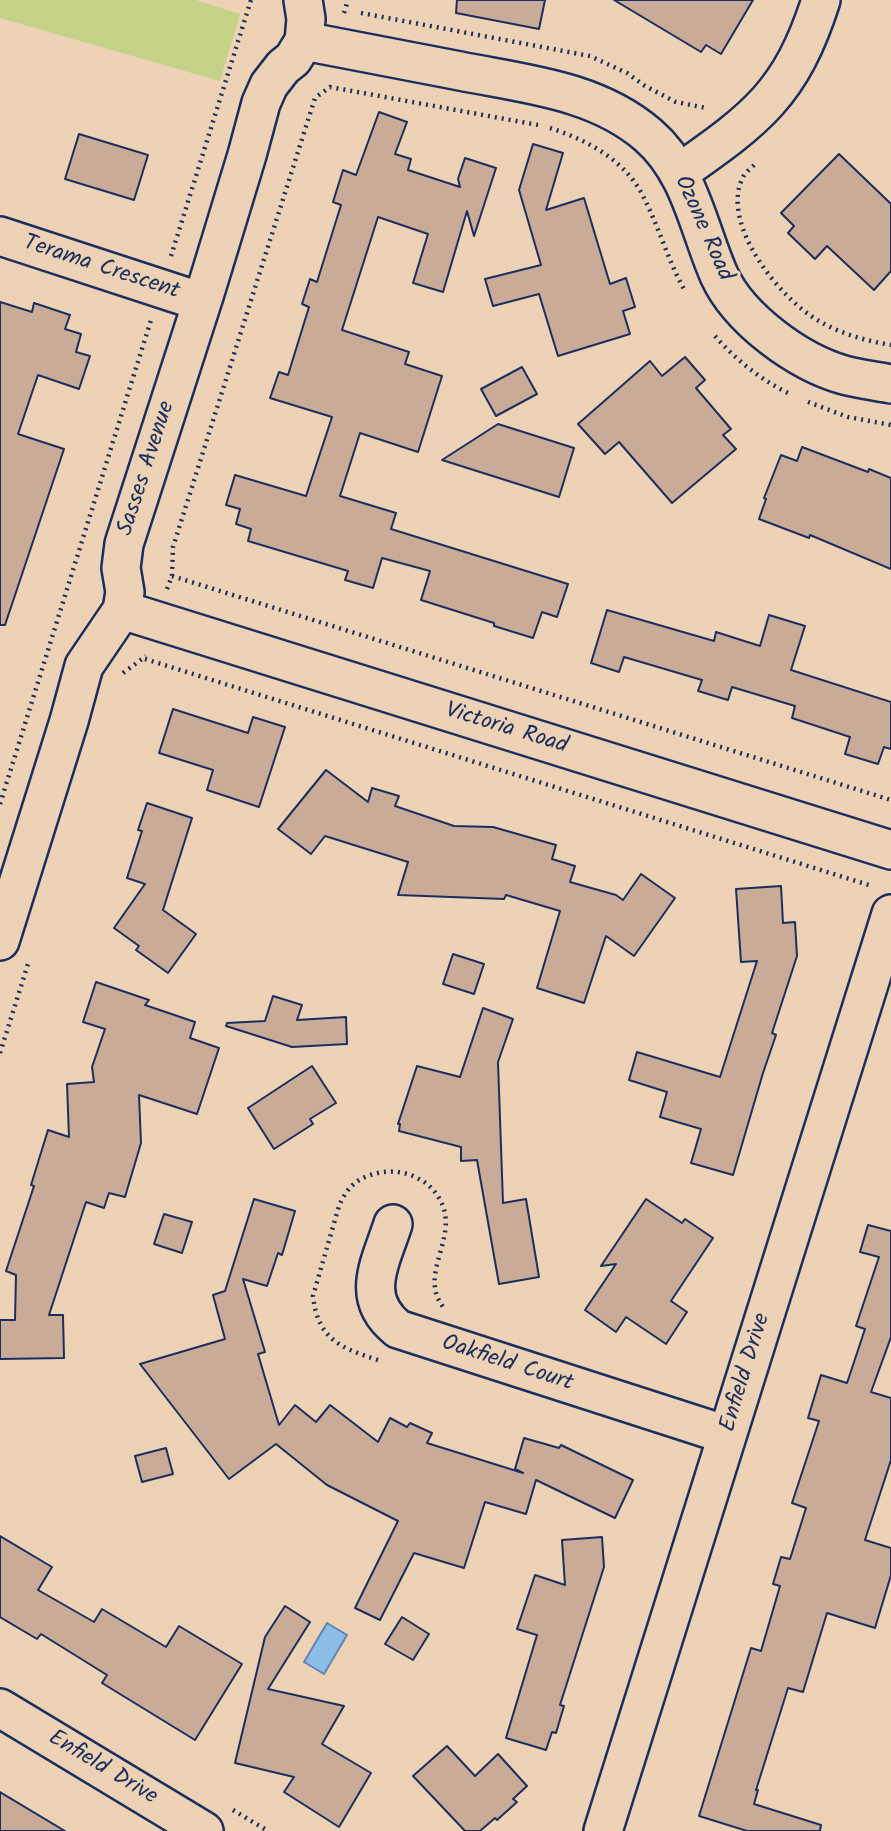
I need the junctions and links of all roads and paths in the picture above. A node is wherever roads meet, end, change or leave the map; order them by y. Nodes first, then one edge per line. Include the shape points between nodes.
1 (251, 0) edge
2 (303, 0) edge
3 (348, 0) edge
4 (821, 0) edge
5 (345, 10) dead end
6 (304, 41) junction
7 (679, 173) junction
8 (743, 176) dead end
9 (0, 236) edge
10 (171, 257) dead end
11 (689, 299) dead end
12 (202, 302) junction
13 (151, 321) dead end
14 (708, 328) dead end
15 (891, 345) edge
16 (891, 384) edge
17 (794, 396) dead end
18 (806, 401) dead end
19 (891, 425) edge
20 (122, 610) junction
21 (145, 659) dead end
22 (891, 800) edge
23 (0, 804) edge
24 (891, 850) edge
25 (865, 883) dead end
26 (891, 914) edge
27 (0, 942) edge
28 (393, 1224) dead end
29 (727, 1435) junction
30 (0, 1708) edge
31 (204, 1831) edge
32 (603, 1831) edge

1 - 10 path
2 - 6 street
3 - 5 path
4 - 7 street via 807,43 776,94 740,129
6 - 7 street, Ozone Road via 578,96 603,105 649,135
6 - 12 street, Sasses Avenue via 261,103
7 - 16 street, Ozone Road via 720,276 760,327 800,355 843,374
8 - 15 path via 738,209 746,239 786,295 828,326
9 - 12 street, Terama Crescent
11 - 22 path via 642,193 617,163 599,150 545,127 330,87 312,102 173,547 172,576
12 - 20 street, Sasses Avenue via 124,544
13 - 23 path
14 - 17 path via 750,369
18 - 19 path via 848,417
20 - 24 street, Victoria Road
20 - 27 street via 84,666
21 - 25 path
26 - 29 street, Enfield Drive
28 - 29 street, Oakfield Court via 375,1296 385,1319 398,1329
29 - 32 street, Enfield Drive
30 - 31 street, Enfield Drive

